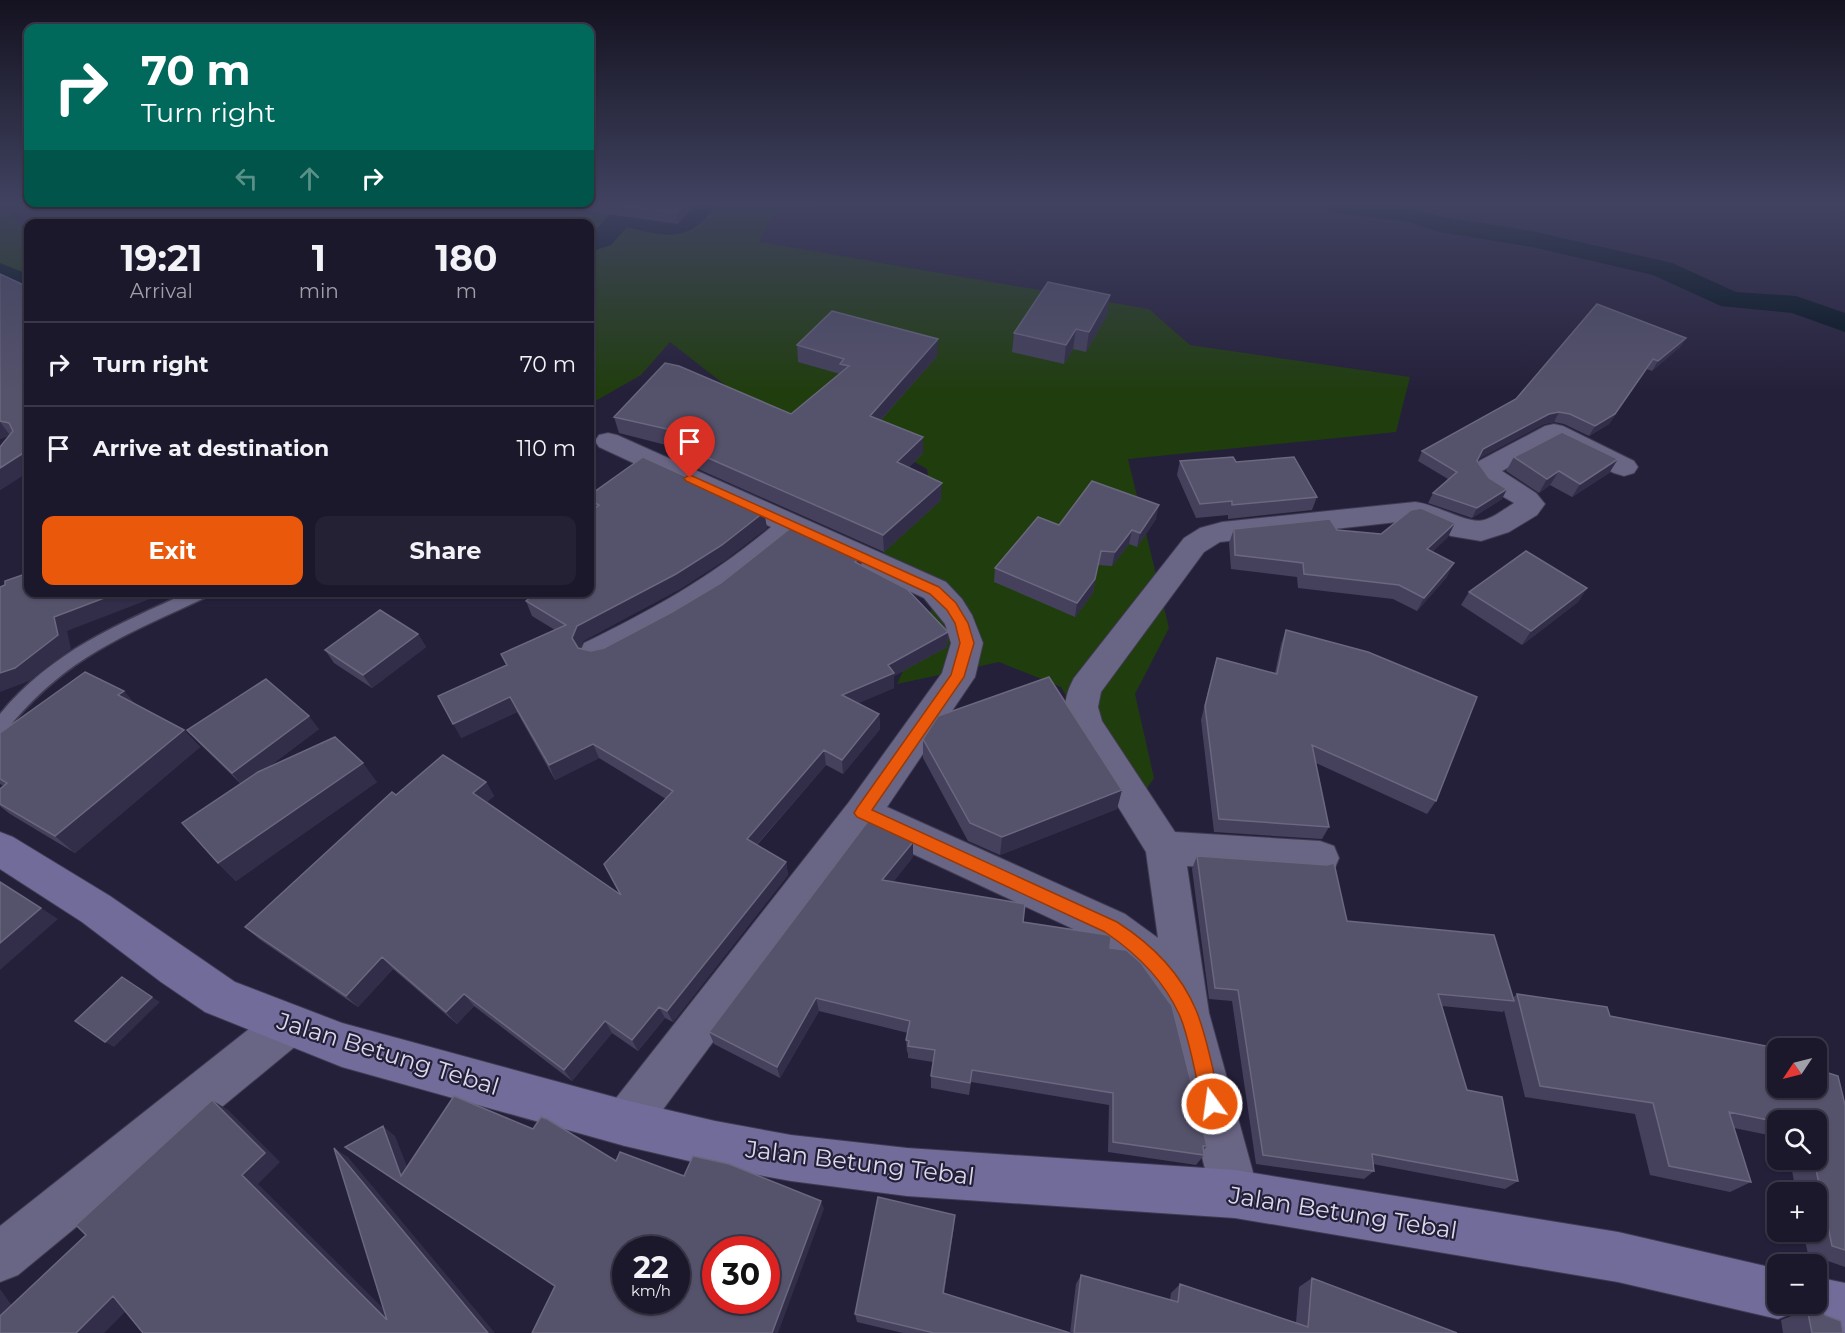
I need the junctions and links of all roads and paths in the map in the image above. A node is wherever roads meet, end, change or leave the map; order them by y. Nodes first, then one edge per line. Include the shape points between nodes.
1 (608, 441) dead end
2 (1624, 467) dead end
3 (793, 524) junction
4 (194, 597) edge
5 (596, 652) edge
6 (0, 726) edge
7 (862, 813) junction
8 (1164, 848) junction
9 (0, 849) edge
10 (1320, 858) dead end
11 (1188, 1013) junction
12 (288, 1026) junction
13 (625, 1123) junction
14 (1235, 1194) junction
15 (0, 1257) edge
16 (1767, 1291) edge
17 (1827, 1305) edge
18 (1845, 1309) edge

1 - 3 street
2 - 8 street via 1551,432 1489,467 1492,478 1531,504 1489,531 1472,532 1415,511 1222,532 1194,545 1086,687 1081,707 1087,727
3 - 5 street via 705,593
3 - 7 street via 935,590 961,623 967,643 957,677
4 - 6 lane via 67,661 32,690
7 - 11 street via 1111,927 1137,943 1153,959
7 - 13 street
8 - 10 street
8 - 11 street
9 - 12 street, Jalan Betung Tebal via 96,909 220,997
11 - 14 street
12 - 13 street, Jalan Betung Tebal
12 - 15 street
13 - 14 street, Jalan Betung Tebal via 791,1158 907,1172
14 - 16 street, Jalan Betung Tebal via 1618,1257
17 - 18 street

